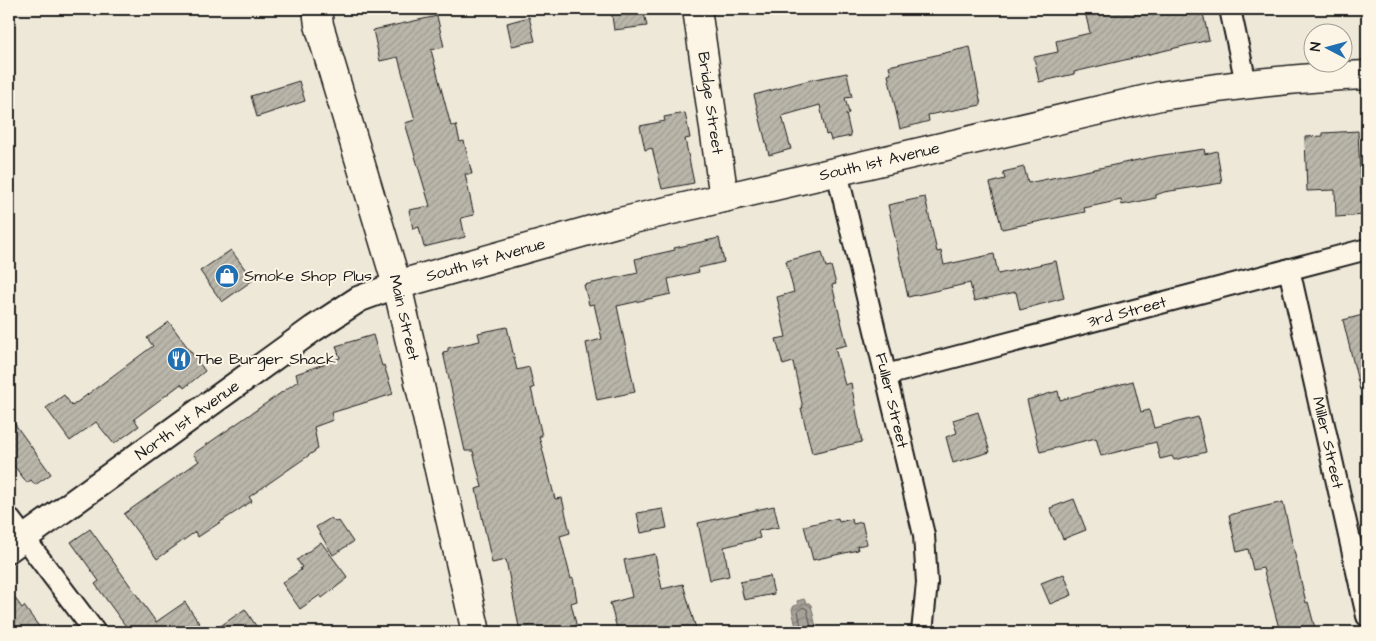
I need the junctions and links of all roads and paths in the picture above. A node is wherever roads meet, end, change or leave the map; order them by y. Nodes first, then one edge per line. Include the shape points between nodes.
1 (317, 9) edge
2 (698, 9) edge
3 (1230, 9) edge
4 (1367, 75) edge
5 (1246, 84) junction
6 (837, 172) junction
7 (724, 198) junction
8 (1367, 249) edge
9 (1289, 269) junction
10 (397, 285) junction
11 (886, 374) junction
12 (9, 518) edge
13 (16, 544) edge
14 (1367, 616) edge
15 (95, 632) edge
16 (476, 632) edge
17 (922, 632) edge

1 - 10 main road, Main Street
2 - 7 main road, Bridge Street
3 - 5 street
4 - 5 main road, South 1st Avenue
5 - 6 main road, South 1st Avenue via 1160,96
6 - 7 main road, South 1st Avenue
6 - 11 street, Fuller Street
7 - 10 main road, South 1st Avenue via 616,223
8 - 9 street, 3rd Street
9 - 11 street, 3rd Street
9 - 14 street, Miller Street
10 - 13 street, North 1st Avenue via 359,299 313,330
10 - 16 main road, Main Street
11 - 17 street, Fuller Street via 924,535 928,582
12 - 13 street
13 - 15 street

